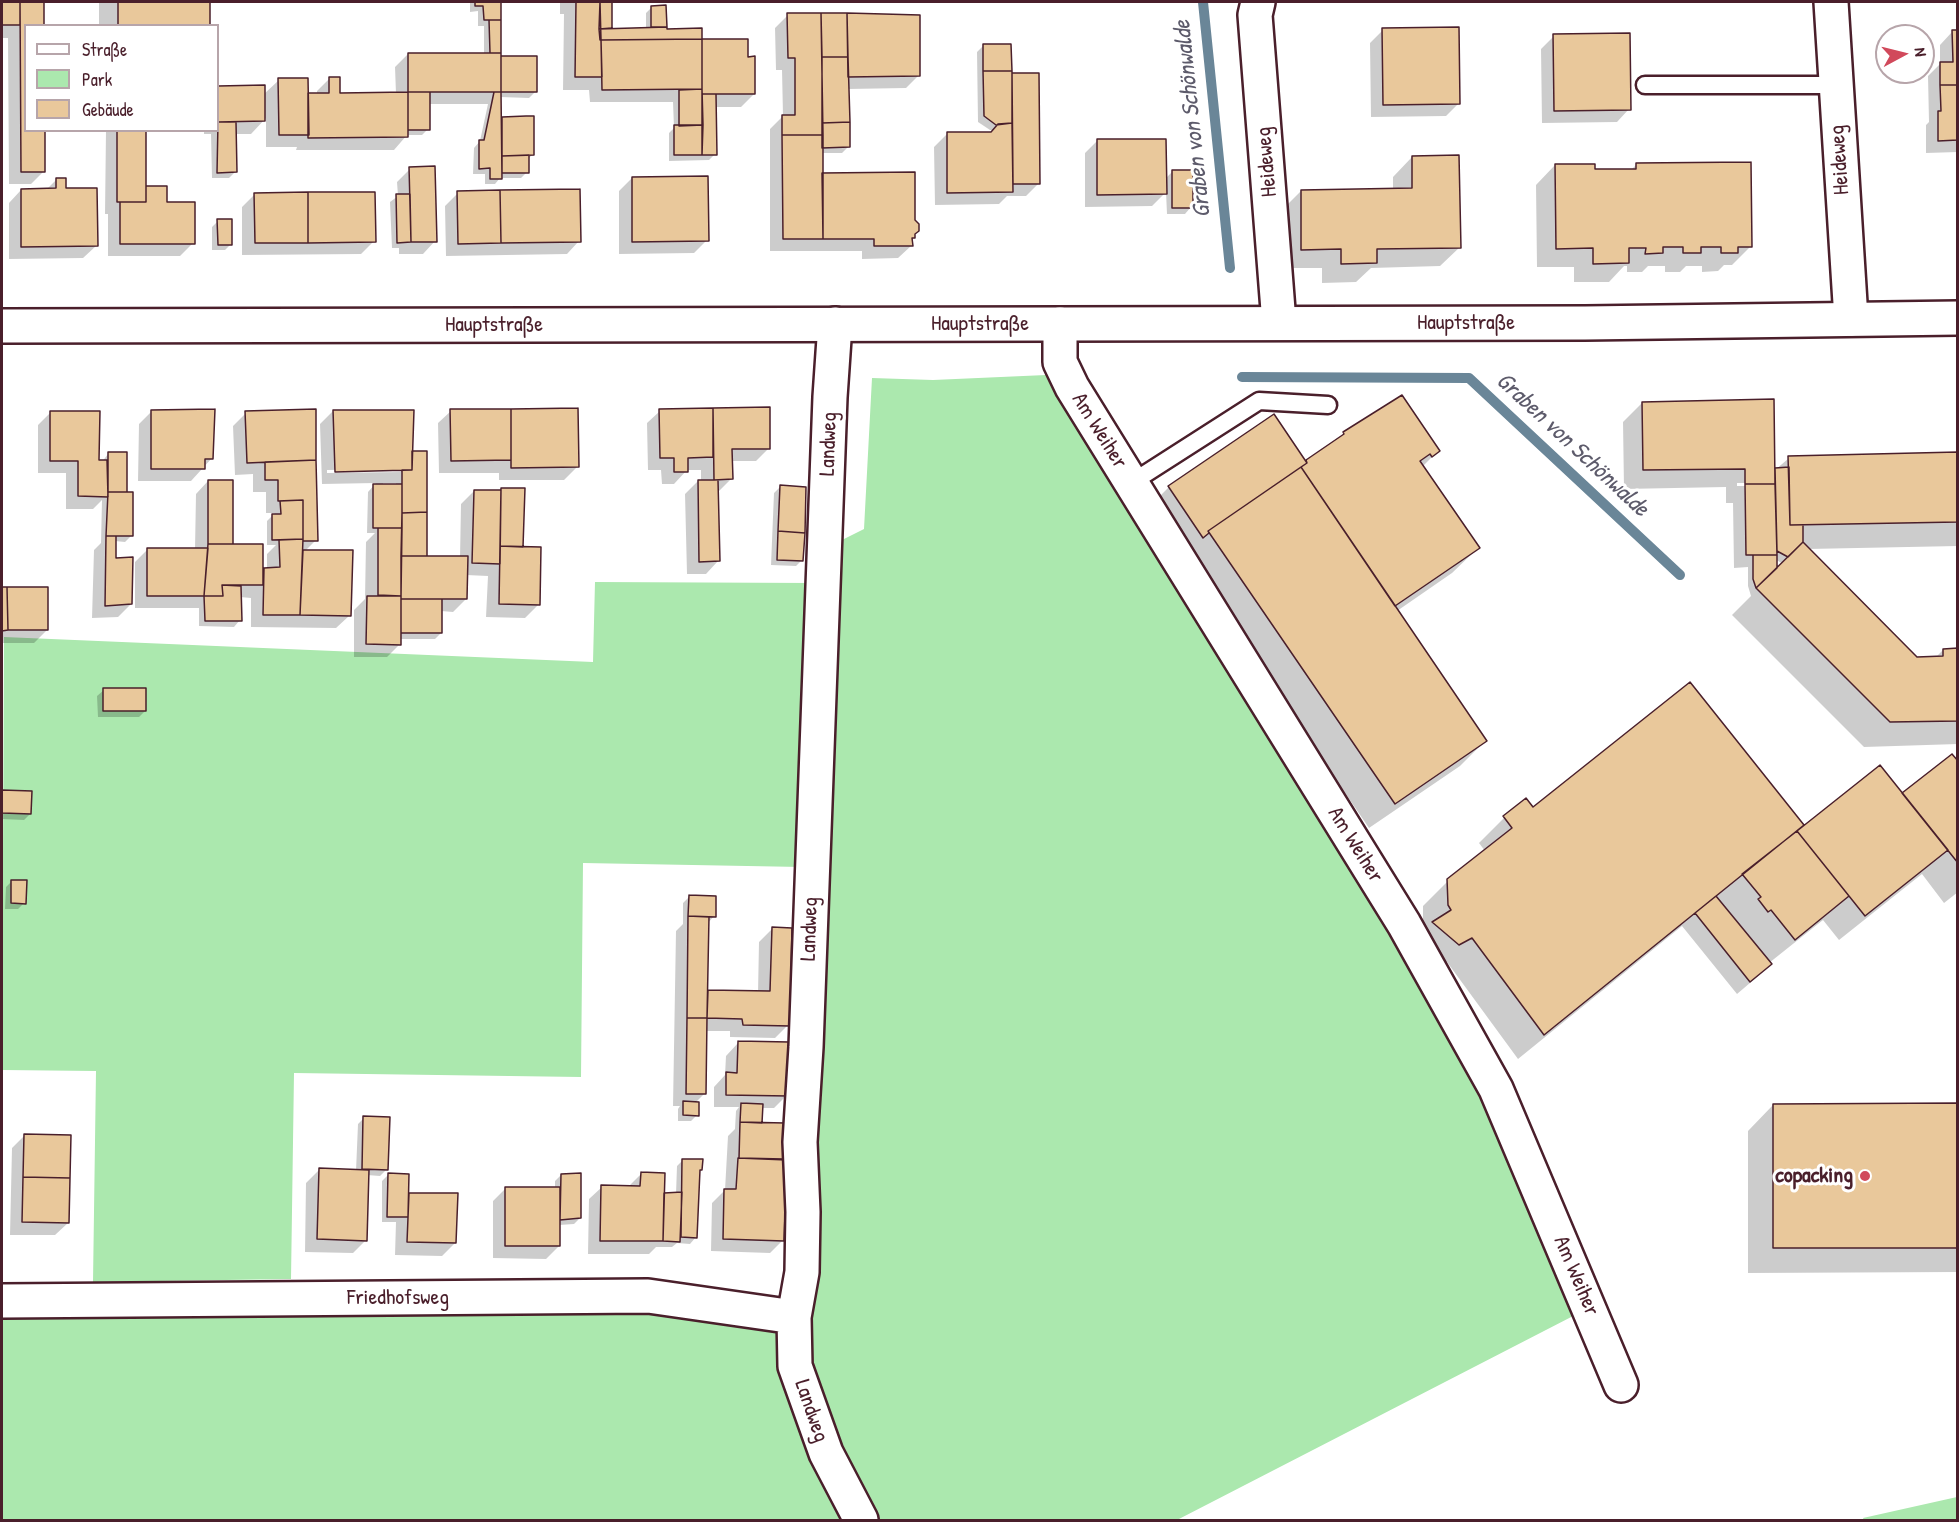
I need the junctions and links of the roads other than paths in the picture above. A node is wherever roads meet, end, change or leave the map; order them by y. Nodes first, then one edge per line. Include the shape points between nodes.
1 (1258, 2) edge
2 (1831, 2) edge
3 (1645, 85) dead end
4 (1835, 85) junction
5 (1958, 318) edge
6 (1851, 319) junction
7 (1279, 323) junction
8 (835, 324) junction
9 (1059, 324) junction
10 (2, 326) edge
11 (1328, 405) dead end
12 (1131, 483) junction
13 (2, 1301) edge
14 (794, 1317) junction
15 (1622, 1385) dead end
16 (861, 1521) edge

1 - 7 street, Heideweg via 1255,15
2 - 4 street, Heideweg
3 - 4 lane
4 - 6 street, Heideweg
5 - 6 street, Hauptstraße
6 - 7 street, Hauptstraße
7 - 9 street, Hauptstraße
8 - 9 street, Hauptstraße
8 - 10 street, Hauptstraße
8 - 14 street, Landweg via 800,1142 802,1272
9 - 12 street, Am Weiher via 1060,362 1071,387
11 - 12 lane via 1259,401
12 - 15 street, Am Weiher via 1404,924 1496,1089
13 - 14 street, Friedhofsweg via 648,1296
14 - 16 street, Landweg via 795,1366 826,1453

